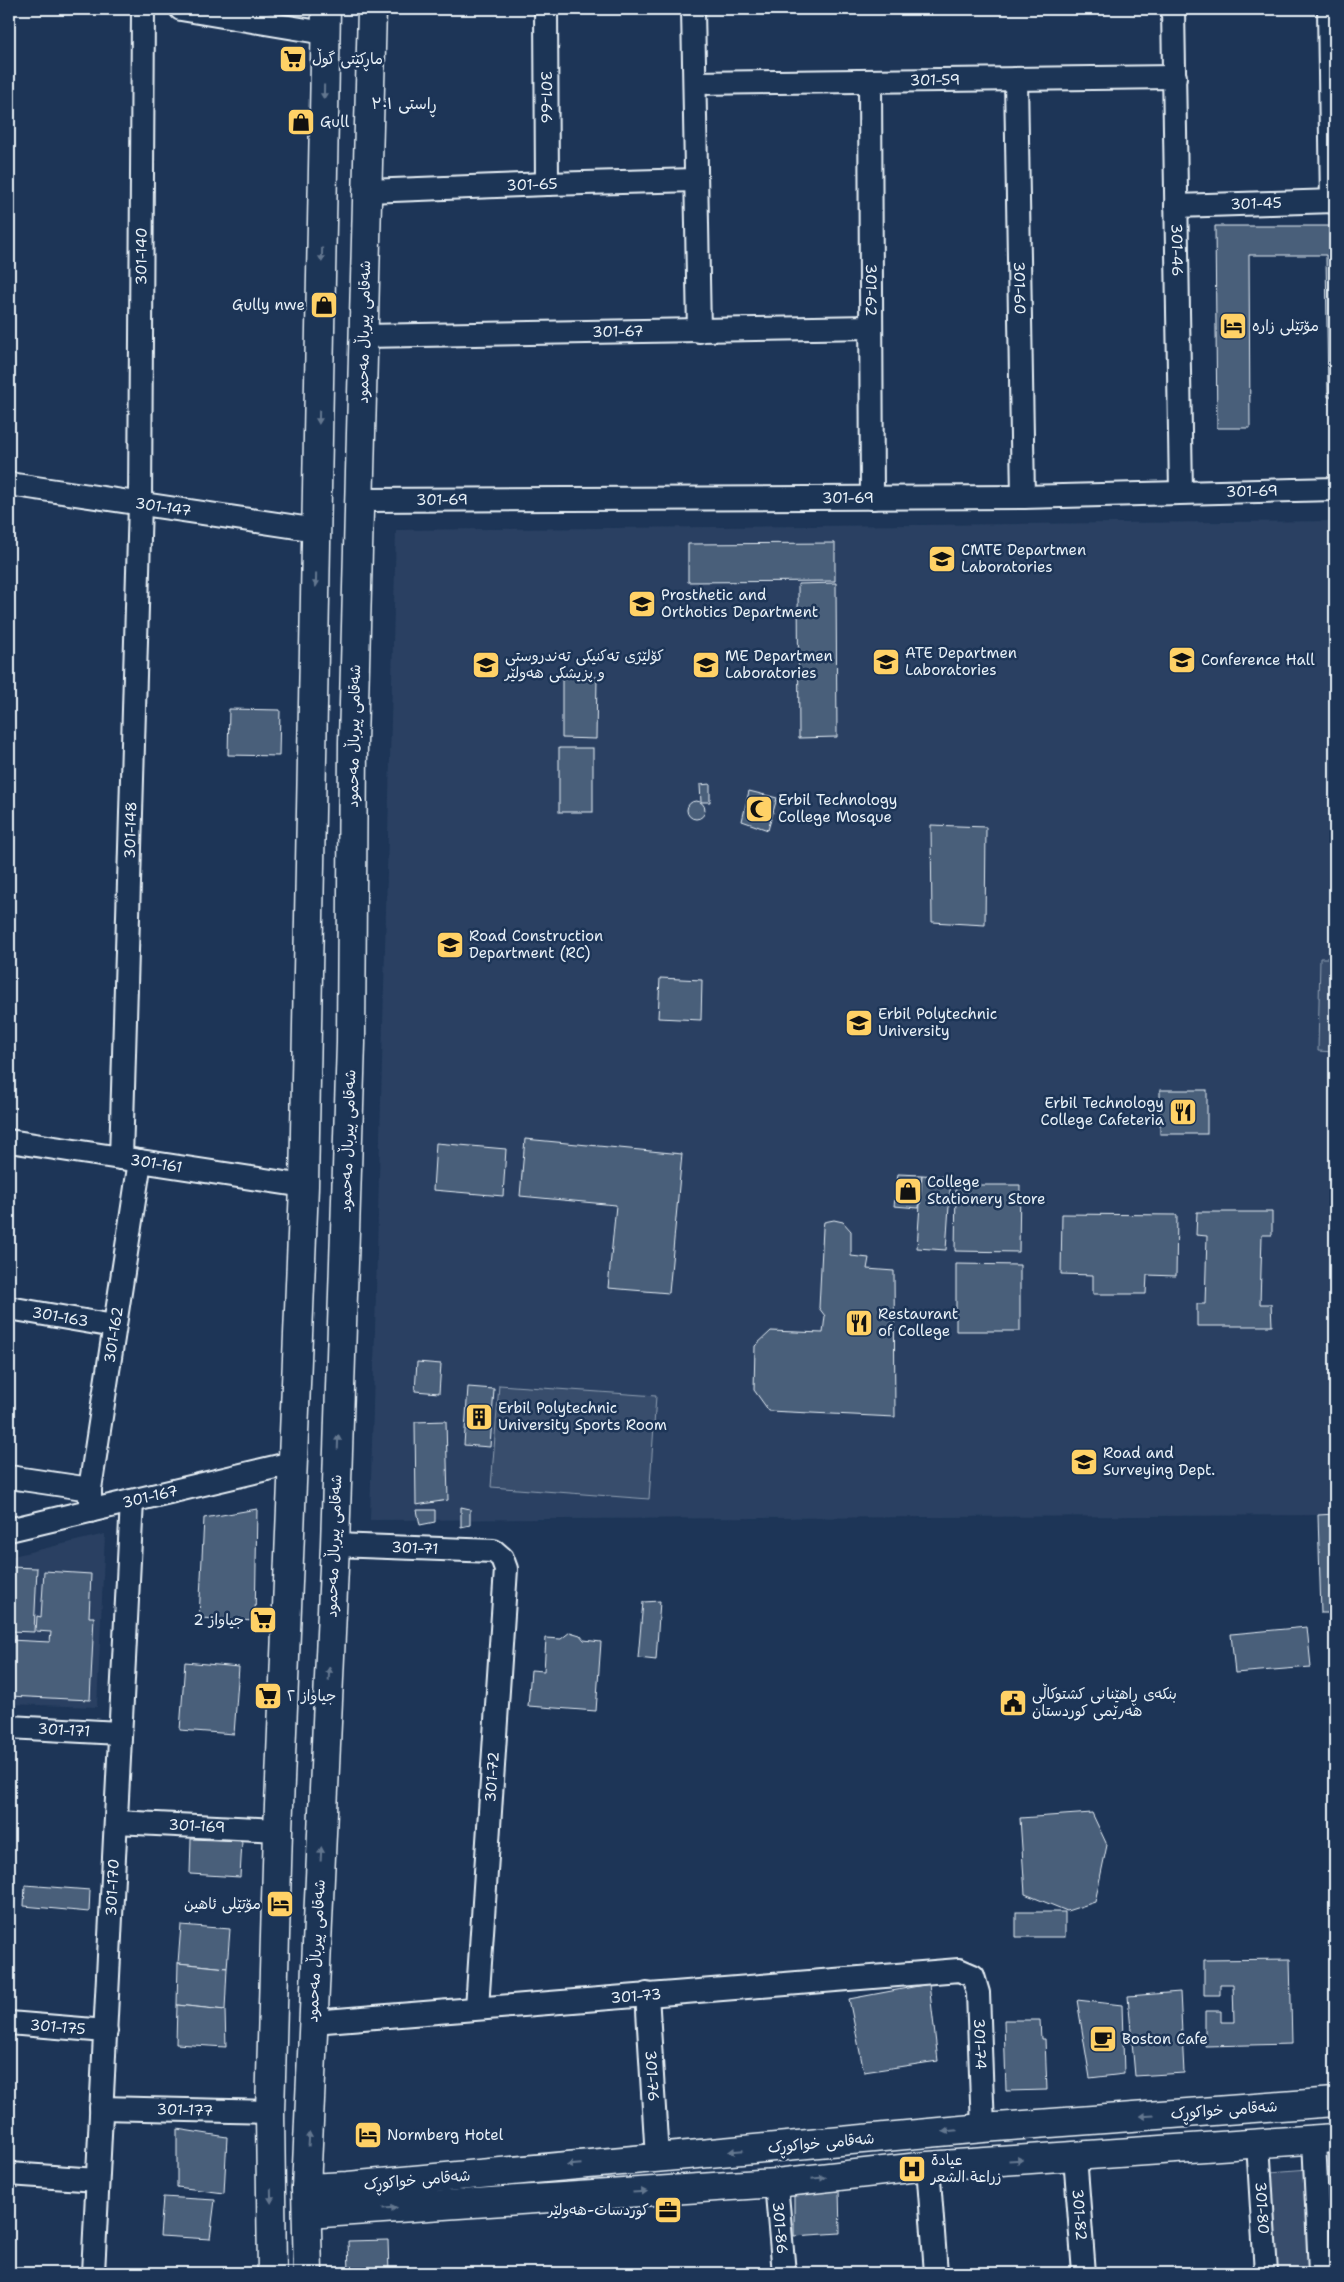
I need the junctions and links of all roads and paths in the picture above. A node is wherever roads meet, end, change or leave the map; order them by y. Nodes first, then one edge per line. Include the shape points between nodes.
1 (143, 9) edge
2 (181, 9) edge
3 (372, 9) edge
4 (546, 9) edge
5 (694, 9) edge
6 (1174, 9) edge
7 (1329, 9) edge
8 (325, 21) edge
9 (1174, 77) junction
10 (1016, 79) junction
11 (870, 81) junction
12 (695, 83) junction
13 (696, 180) junction
14 (547, 184) junction
15 (367, 191) junction
16 (1334, 201) edge
17 (1176, 206) junction
18 (871, 327) junction
19 (699, 330) junction
20 (364, 336) junction
21 (9, 484) edge
22 (1335, 489) edge
23 (1181, 492) junction
24 (1023, 497) junction
25 (872, 498) junction
26 (360, 500) junction
27 (140, 503) junction
28 (317, 530) junction
29 (313, 741) junction
30 (353, 742) junction
31 (9, 1141) edge
32 (131, 1159) junction
33 (304, 1186) junction
34 (9, 1308) edge
35 (114, 1326) junction
36 (292, 1464) junction
37 (9, 1477) edge
38 (90, 1500) junction
39 (132, 1501) junction
40 (9, 1530) edge
41 (335, 1545) junction
42 (494, 1551) joint
43 (9, 1727) edge
44 (119, 1733) junction
45 (116, 1822) junction
46 (278, 1830) junction
47 (959, 1970) joint
48 (647, 1994) junction
49 (476, 2008) junction
50 (313, 2022) junction
51 (9, 2023) edge
52 (106, 2031) junction
53 (1335, 2102) edge
54 (101, 2108) junction
55 (270, 2112) junction
56 (983, 2128) junction
57 (1325, 2139) edge
58 (1258, 2144) junction
59 (1076, 2156) junction
60 (657, 2158) junction
61 (928, 2166) junction
62 (9, 2174) edge
63 (97, 2180) junction
64 (776, 2183) junction
65 (350, 2198) junction
66 (306, 2201) junction
67 (93, 2273) edge
68 (272, 2273) edge
69 (308, 2273) edge
70 (784, 2273) edge
71 (936, 2273) edge
72 (1084, 2273) edge
73 (1266, 2273) edge
74 (1320, 2273) edge

1 - 27 street, 301-140
2 - 8 street
3 - 15 main road, شەقامی پیرباڵ مەحمود
4 - 14 street, 301-66
5 - 12 street
6 - 9 street, 301-46
7 - 16 street
8 -> 28 main road
9 - 10 street, 301-59
9 - 17 street, 301-46
10 - 11 street, 301-59
10 - 24 street, 301-60
11 - 12 street, 301-59
11 - 18 street, 301-62
12 - 13 street
13 - 14 street, 301-65
13 - 19 street
14 - 15 street, 301-65
15 - 20 main road, شەقامی پیرباڵ مەحمود
16 - 17 street, 301-45
17 - 23 street, 301-46
18 - 19 street, 301-67
18 - 25 street, 301-62
19 - 20 street, 301-67
20 - 26 main road, شەقامی پیرباڵ مەحمود
21 - 27 street, 301-147
22 - 23 street, 301-69
23 - 24 street, 301-69
24 - 25 street, 301-69
25 - 26 street, 301-69
26 - 30 main road, شەقامی پیرباڵ مەحمود
27 - 28 street, 301-147
27 - 32 street, 301-148
28 -> 29 main road
29 - 30 main road
29 - 33 main road
41 -> 30 main road, شەقامی پیرباڵ مەحمود via 351,1043
31 - 32 street, 301-161
32 - 33 street, 301-161
32 - 35 street, 301-162
33 - 36 main road
34 - 35 street, 301-163
35 - 38 street, 301-162
36 - 39 street, 301-167
36 - 46 main road
37 - 38 street
38 - 39 street, 301-167
38 - 40 street, 301-167
39 - 44 street, 301-170
41 - 42 street, 301-71
50 -> 41 main road, شەقامی پیرباڵ مەحمود
42 - 49 street, 301-72 via 502,1558 506,1569
43 - 44 street, 301-171
44 - 45 street, 301-170
45 - 46 street, 301-169
45 - 52 street, 301-170
46 - 55 main road
47 - 48 street, 301-73
47 - 56 street, 301-74 via 974,1976 978,1993
48 - 49 street, 301-73
48 - 60 street, 301-76
49 - 50 street, 301-73
66 -> 50 main road, شەقامی پیرباڵ مەحمود
51 - 52 street, 301-175
52 - 54 street, 301-170
53 -> 56 main road, شەقامی خواکوڕک
54 - 55 street, 301-177
54 - 63 street, 301-170
55 -> 68 main road
56 -> 60 main road, شەقامی خواکوڕک
57 - 58 main road, شەقامی خواکوڕک
57 - 74 street
58 - 59 main road, شەقامی خواکوڕک
58 - 73 street, 301-80
61 -> 59 main road, شەقامی خواکوڕک
59 - 72 street, 301-82
60 -> 65 main road, شەقامی خواکوڕک
64 -> 61 main road, شەقامی خواکوڕک
61 - 71 street
62 - 63 street
63 - 67 street, 301-170
65 -> 64 main road, شەقامی خواکوڕک
64 - 70 street, 301-86
65 - 66 main road, شەقامی خواکوڕک
66 - 69 main road, شەقامی پیرباڵ مەحمود

